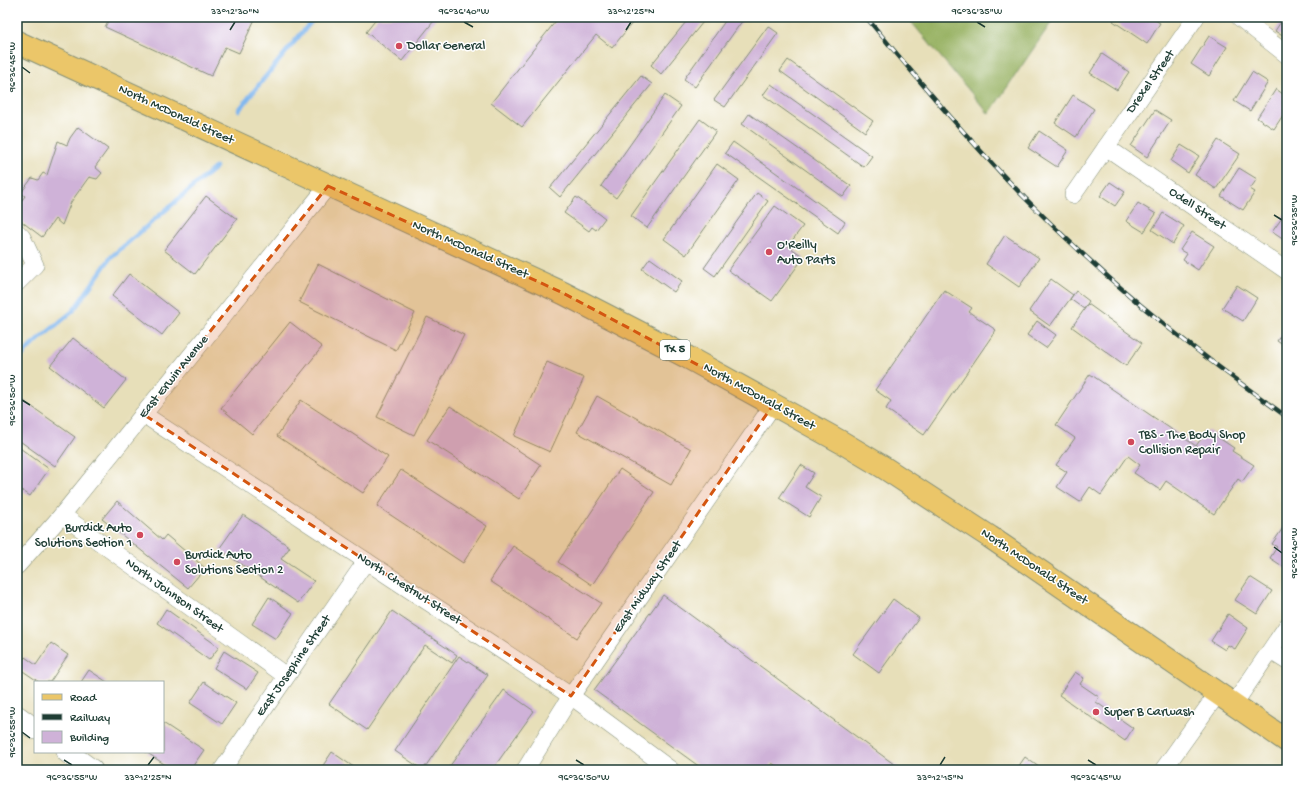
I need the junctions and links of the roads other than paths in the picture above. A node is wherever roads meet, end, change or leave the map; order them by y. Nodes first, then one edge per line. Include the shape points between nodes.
1 (1196, 17) edge
2 (1239, 17) edge
3 (17, 42) edge
4 (1287, 55) edge
5 (1106, 147) junction
6 (328, 186) junction
7 (1073, 195) dead end
8 (17, 232) edge
9 (1287, 271) edge
10 (17, 283) edge
11 (773, 405) junction
12 (143, 414) junction
13 (62, 515) junction
14 (366, 561) junction
15 (17, 566) edge
16 (1287, 626) edge
17 (1270, 651) junction
18 (1287, 661) edge
19 (286, 676) junction
20 (571, 696) junction
21 (1226, 698) junction
22 (17, 716) edge
23 (34, 728) edge
24 (1287, 741) edge
25 (68, 753) edge
26 (92, 770) edge
27 (222, 770) edge
28 (525, 770) edge
29 (671, 770) edge
30 (1163, 770) edge

1 - 5 street, Drexel Street
2 - 4 street
3 - 6 main road, North McDonald Street / TX 5
5 - 7 street, Drexel Street
5 - 9 street, Odell Street
6 - 11 main road, North McDonald Street / TX 5 via 563,293
6 - 12 street, East Erwin Avenue
8 - 10 street via 22,236 36,265
11 - 20 street, East Midway Street
11 - 21 main road, North McDonald Street / TX 5 via 843,443 913,487
12 - 13 street, East Erwin Avenue
12 - 14 street, North Chestnut Street
13 - 15 street, East Erwin Avenue
13 - 19 street, North Johnson Street
14 - 19 street, East Josephine Street
14 - 20 street, North Chestnut Street
16 - 17 street
17 - 18 street
17 - 21 street
19 - 27 street, East Josephine Street
20 - 28 street, East Midway Street
20 - 29 street, North Chestnut Street
21 - 24 main road, North McDonald Street / TX 5
21 - 30 street
22 - 23 street
25 - 26 street

